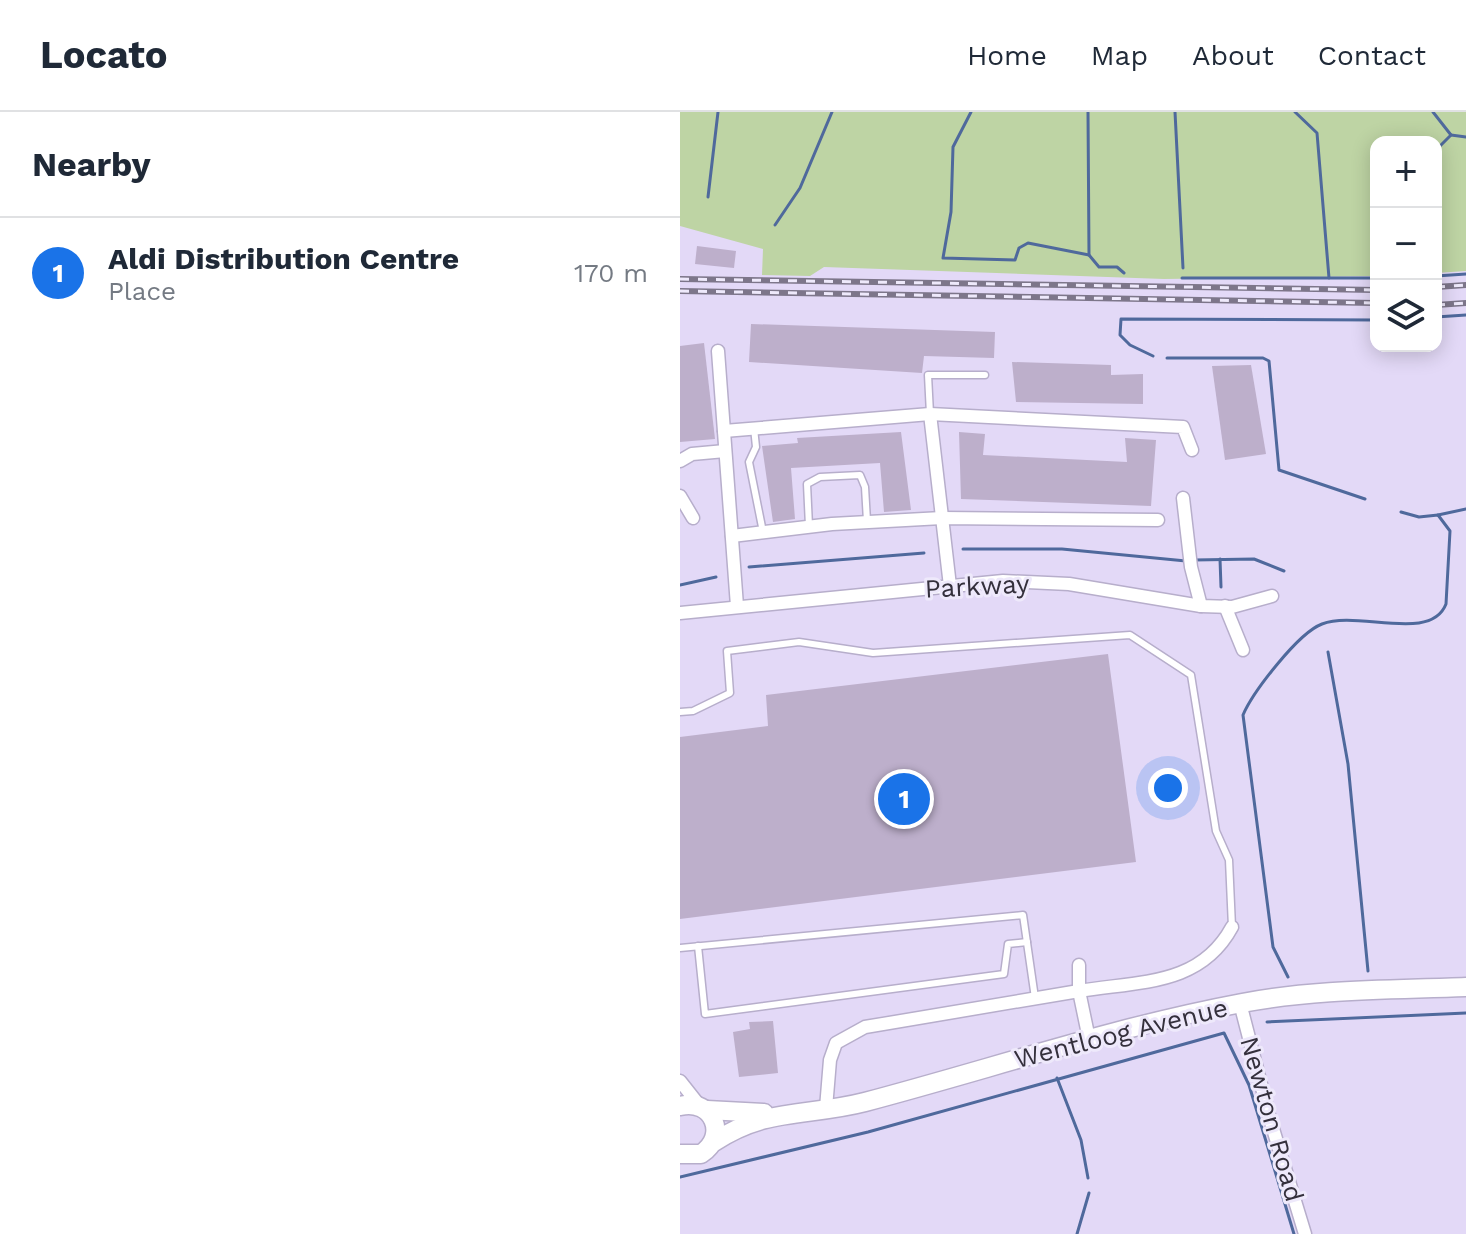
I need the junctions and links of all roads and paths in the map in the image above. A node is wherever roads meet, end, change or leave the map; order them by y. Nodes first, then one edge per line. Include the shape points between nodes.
1 (718, 351) dead end
2 (985, 375) dead end
3 (930, 414) junction
4 (754, 428) junction
5 (724, 431) junction
6 (1192, 450) dead end
7 (725, 451) junction
8 (680, 461) edge
9 (680, 496) edge
10 (1183, 498) dead end
11 (693, 518) dead end
12 (942, 518) junction
13 (1158, 520) dead end
14 (867, 522) junction
15 (809, 526) junction
16 (763, 532) junction
17 (732, 536) junction
18 (950, 586) junction
19 (1272, 596) dead end
20 (737, 606) junction
21 (1201, 606) junction
22 (1225, 606) junction
23 (680, 613) edge
24 (1243, 650) dead end
25 (680, 712) edge
26 (1232, 927) joint
27 (1027, 942) junction
28 (698, 946) junction
29 (680, 948) edge
30 (1079, 965) dead end
31 (1466, 987) edge
32 (1079, 991) junction
33 (1035, 998) junction
34 (1240, 1003) junction
35 (1089, 1039) junction
36 (680, 1081) edge
37 (695, 1107) edge
38 (826, 1108) junction
39 (781, 1114) junction
40 (714, 1142) junction
41 (681, 1154) edge
42 (1305, 1234) edge

1 - 5 street
2 - 3 lane via 928,375
3 - 4 street
3 - 6 street via 1183,427
3 - 12 street
4 - 5 street
4 - 16 lane via 756,447 749,462
5 - 7 street
7 - 8 street via 692,454
7 - 17 street
9 - 11 street
10 - 21 street
12 - 13 street
12 - 14 street
12 - 18 street
14 - 15 street
14 - 15 lane via 860,475 820,477 807,484
15 - 16 street
16 - 17 street
17 - 20 street
18 - 20 street, Parkway
18 - 21 street, Parkway via 1003,581 1069,584
19 - 22 street, Parkway
20 - 23 street, Parkway
21 - 22 street, Parkway
22 - 24 street
25 - 26 lane via 730,693 727,651 799,642 873,653 1130,635 1191,675 1216,831 1229,860
26 - 32 street via 1219,950 1196,968
27 - 28 lane via 1023,915
27 - 28 lane via 1008,944 1004,974 705,1014
27 - 33 lane
28 - 29 lane
30 - 32 street
31 - 34 main road, Wentloog Avenue via 1299,994
32 - 33 street
32 - 35 street
33 - 38 street via 865,1027 836,1043
34 - 35 main road, Wentloog Avenue
34 - 42 street, Newton Road
35 - 38 main road, Wentloog Avenue
36 - 37 street
37 - 39 main road, Wentloog Avenue
37 - 40 main road via 716,1125
38 - 39 main road, Wentloog Avenue
39 - 40 main road, Wentloog Avenue via 741,1124
40 - 41 main road, Wentloog Avenue via 701,1154

